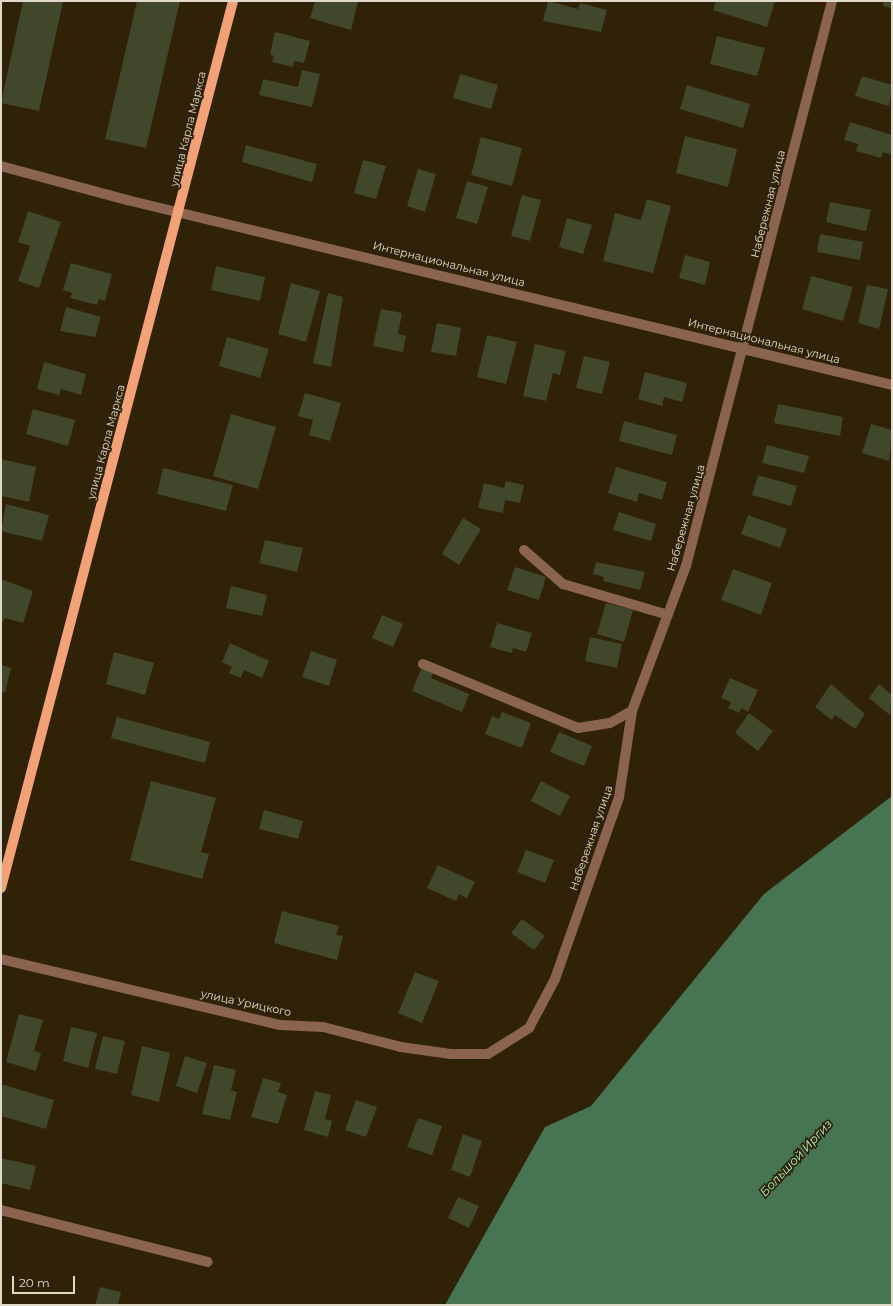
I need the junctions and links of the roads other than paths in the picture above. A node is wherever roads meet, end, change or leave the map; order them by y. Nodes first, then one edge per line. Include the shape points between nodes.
1 (233, 1) edge
2 (832, 1) edge
3 (1, 166) edge
4 (180, 211) junction
5 (743, 348) junction
6 (892, 385) edge
7 (524, 550) dead end
8 (668, 615) junction
9 (423, 664) dead end
10 (632, 711) junction
11 (1, 888) edge
12 (1, 959) edge
13 (529, 1028) joint
14 (1, 1210) edge
15 (208, 1262) dead end

1 - 4 main road, улица Карла Маркса
2 - 5 street, Набережная улица
3 - 4 street, Интернациональная улица
4 - 5 street, Интернациональная улица
4 - 11 main road, улица Карла Маркса
5 - 6 street, Интернациональная улица
5 - 8 street, Набережная улица via 686,566
7 - 8 street via 563,584
8 - 10 street, Набережная улица
9 - 10 street via 578,728 610,723
10 - 13 street, Набережная улица via 619,797 555,979
12 - 13 street, улица Урицкого via 280,1025 324,1027 401,1047 451,1054 488,1054
14 - 15 street

